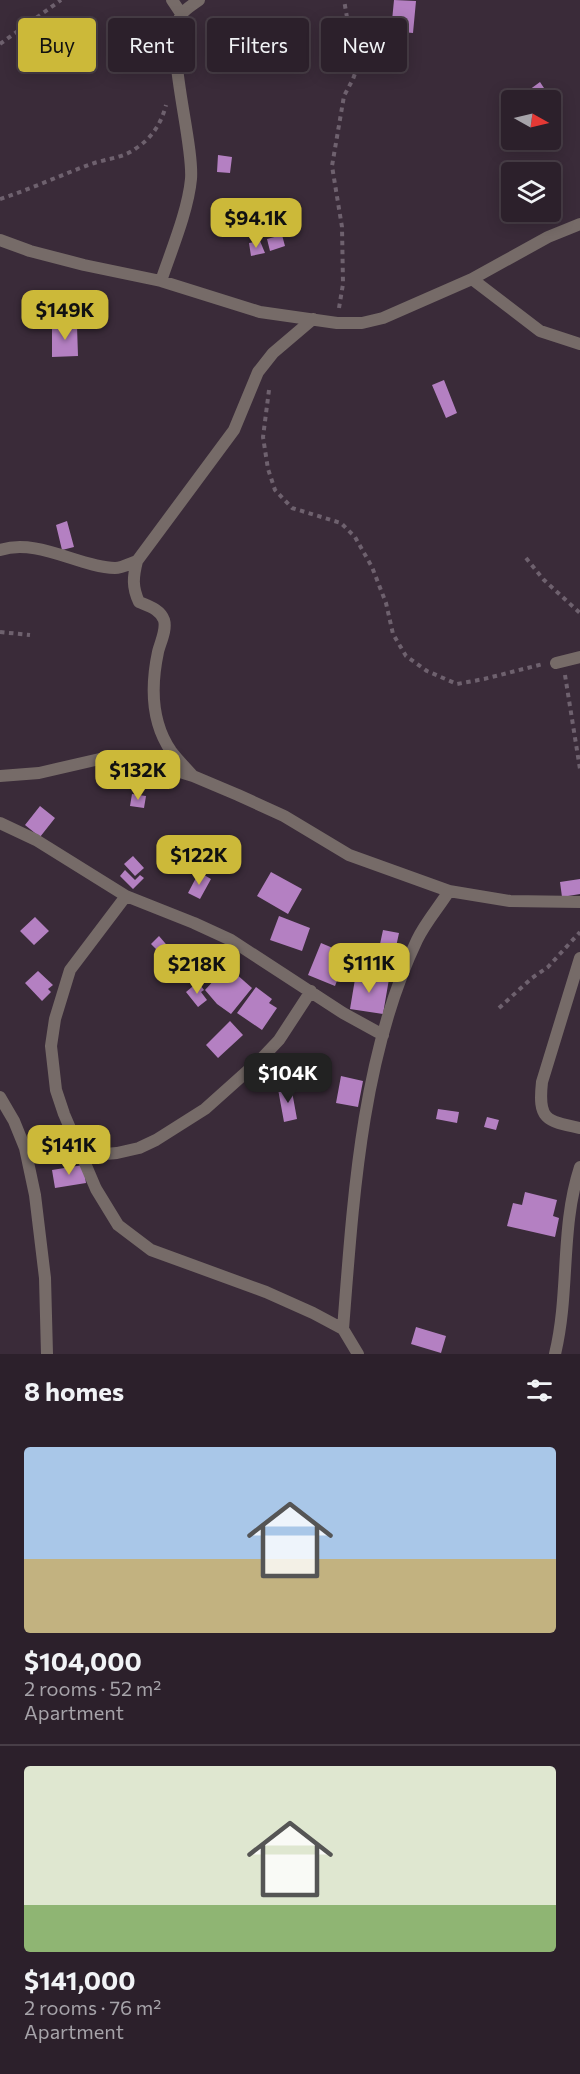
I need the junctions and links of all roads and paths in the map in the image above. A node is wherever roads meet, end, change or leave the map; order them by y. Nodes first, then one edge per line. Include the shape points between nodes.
1 (62, 0) edge
2 (172, 0) edge
3 (199, 0) edge
4 (345, 0) edge
5 (182, 15) junction
6 (0, 44) edge
7 (169, 95) dead end
8 (0, 199) edge
9 (580, 224) edge
10 (0, 240) edge
11 (472, 279) junction
12 (161, 281) junction
13 (313, 319) junction
14 (337, 323) junction
15 (580, 344) edge
16 (269, 384) dead end
17 (0, 550) edge
18 (526, 558) dead end
19 (137, 561) junction
20 (580, 613) edge
21 (0, 632) edge
22 (30, 635) dead end
23 (580, 657) edge
24 (555, 663) junction
25 (580, 769) edge
26 (193, 776) junction
27 (0, 777) edge
28 (0, 823) edge
29 (449, 891) junction
30 (126, 896) junction
31 (580, 902) edge
32 (580, 932) edge
33 (580, 958) edge
34 (311, 991) junction
35 (499, 1008) dead end
36 (383, 1035) junction
37 (0, 1097) edge
38 (580, 1128) edge
39 (82, 1156) junction
40 (580, 1167) edge
41 (566, 1241) junction
42 (580, 1244) edge
43 (343, 1329) junction
44 (47, 1354) edge
45 (358, 1354) edge
46 (555, 1354) edge

1 - 6 path
2 - 5 street
3 - 5 street
4 - 14 path via 357,68 344,96 332,166 342,227 343,284
5 - 12 street via 176,31 190,182
7 - 8 path via 152,136 133,151
9 - 11 street
10 - 12 street via 73,263
11 - 14 street via 383,318
11 - 15 street via 540,331
12 - 13 street via 260,312
13 - 14 street
13 - 19 street via 273,353 258,372 234,430
16 - 24 path via 263,437 275,490 292,508 341,523 356,537 386,603 393,634 406,656 427,671 457,684
17 - 19 street via 30,548 116,568
18 - 20 path
19 - 26 street via 133,589 138,602 157,610 165,628 153,682 154,708 170,750
21 - 22 path
23 - 24 street
24 - 25 path via 562,666 567,682
26 - 27 street via 126,758 104,758 39,773
26 - 29 street via 284,816 349,855
28 - 30 street via 36,840
29 - 31 street via 510,901
29 - 36 street via 417,939
30 - 34 street via 231,940
30 - 39 street via 70,970 55,1019 51,1046 56,1090
32 - 35 path via 548,967
33 - 38 street via 542,1083 540,1102 549,1119
34 - 36 street
34 - 39 street via 279,1040 205,1109 139,1148
36 - 43 street via 361,1142
37 - 44 street via 25,1148 34,1195 45,1278
39 - 43 street via 96,1189 118,1224 151,1250 266,1292
40 - 41 street
41 - 42 street
41 - 46 street via 561,1329
43 - 45 street

